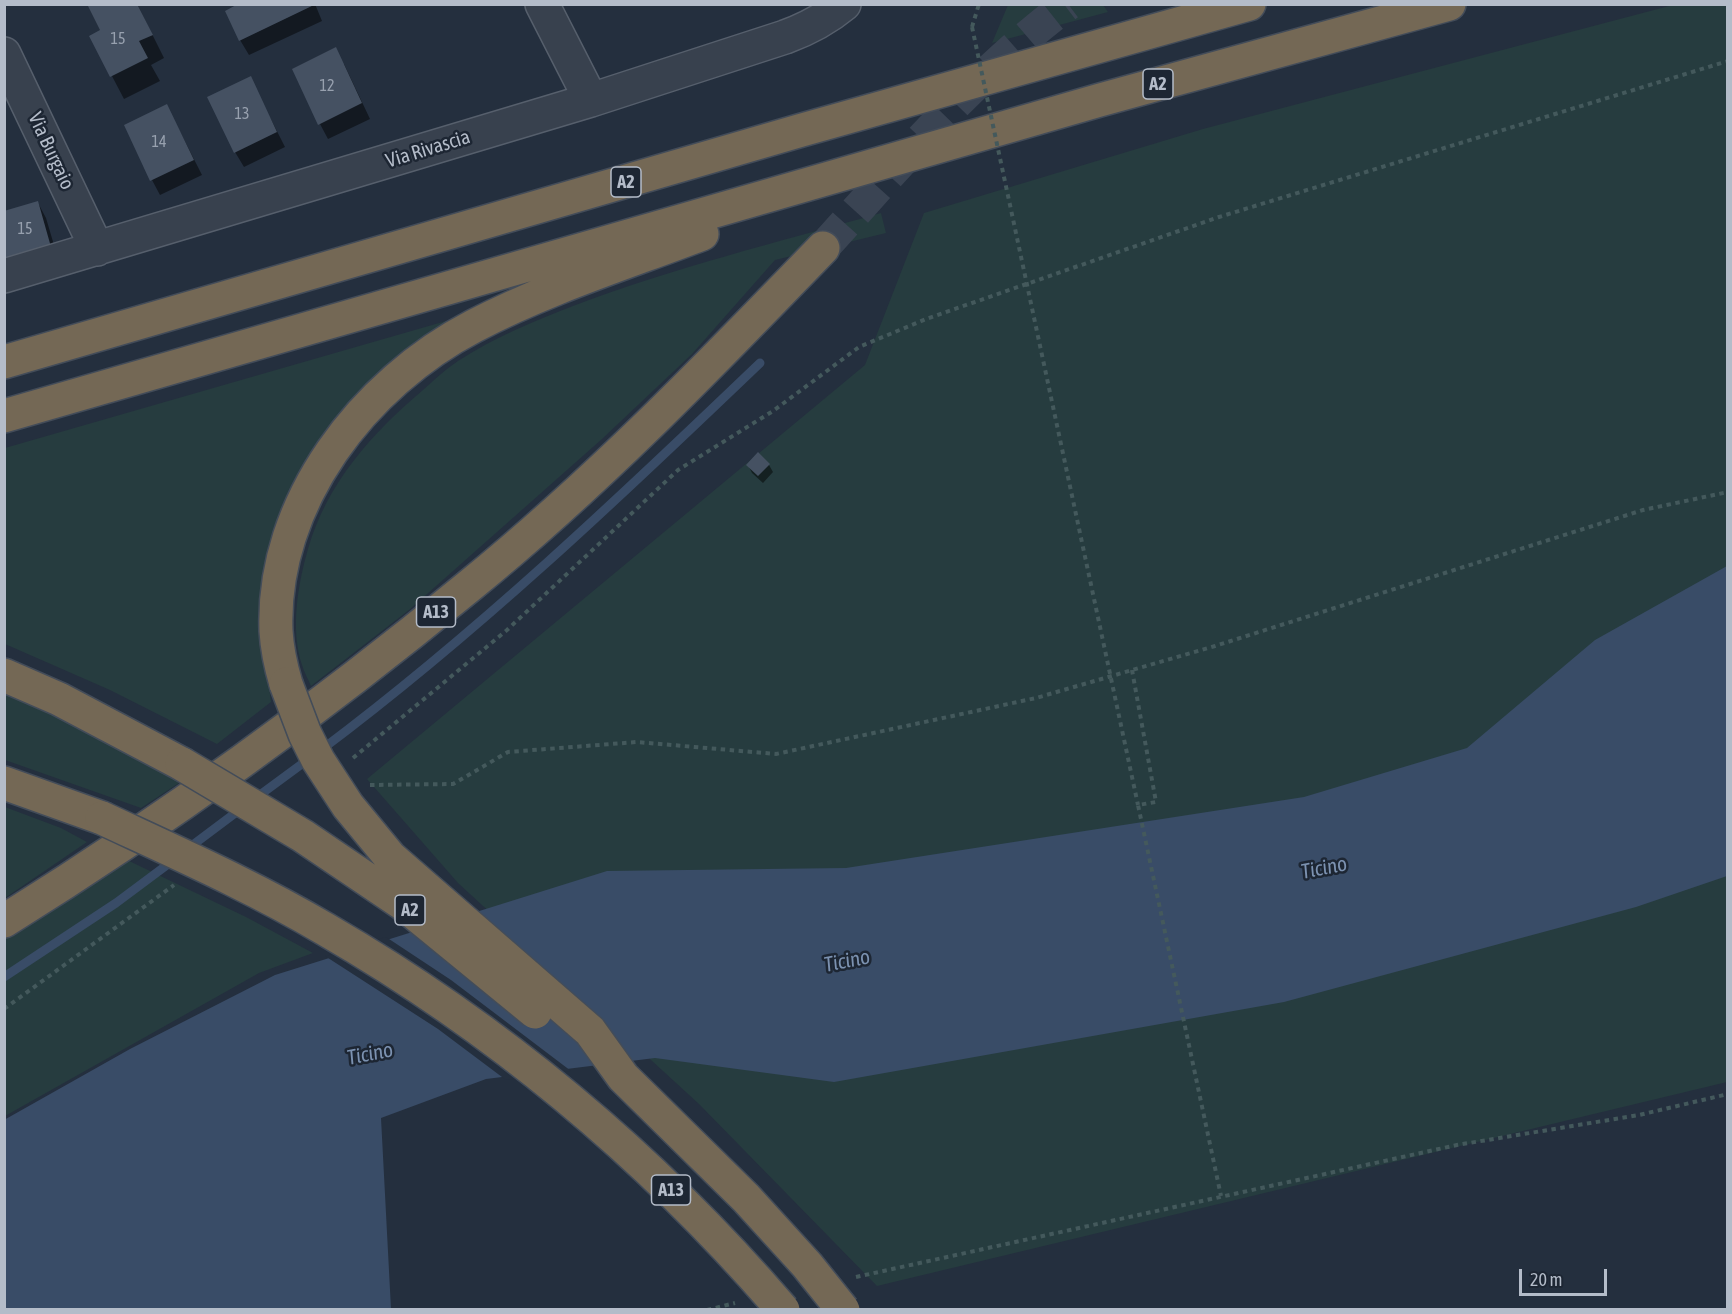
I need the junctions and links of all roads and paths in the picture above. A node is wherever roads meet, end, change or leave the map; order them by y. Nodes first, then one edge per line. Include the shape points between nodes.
1 (542, 4) edge
2 (844, 4) edge
3 (980, 4) edge
4 (1249, 4) edge
5 (1449, 4) edge
6 (4, 54) edge
7 (1728, 61) edge
8 (591, 100) junction
9 (900, 158) junction
10 (823, 248) tunnel mouth
11 (97, 249) junction
12 (4, 276) edge
13 (4, 362) edge
14 (4, 416) edge
15 (1728, 492) edge
16 (1132, 670) junction
17 (4, 675) edge
18 (347, 762) dead end
19 (4, 783) edge
20 (360, 785) dead end
21 (1138, 805) junction
22 (177, 883) dead end
23 (4, 921) edge
24 (4, 1009) edge
25 (623, 1077) junction
26 (1728, 1094) edge
27 (1221, 1196) junction
28 (845, 1294) edge
29 (742, 1302) dead end
30 (707, 1310) edge
31 (783, 1310) edge

1 - 8 street
2 - 8 street, Via Rivascia via 807,29
3 - 21 path, bridge via 972,27
4 - 13 highway, A2
5 - 9 highway, A2
6 - 11 street, Via Burgaio
7 - 18 path via 1219,217 859,346 773,411 678,470 507,630
8 - 11 street, Via Rivascia
9 - 14 highway, A2
9 - 25 highway, A2, bridge via 541,295 473,327 403,374 365,410 314,481 292,530 284,557 276,632 286,684 318,760 348,806 390,857 590,1032
10 - 23 highway, A13 via 638,435 469,586 266,744
11 - 12 street, Via Rivascia
15 - 16 path via 1643,510
16 - 20 path via 1036,698 776,754 637,742 508,752 453,784
16 - 21 path via 1156,802
17 - 25 highway, A2, bridge via 59,699 182,765 303,836 402,903 575,1046
19 - 31 highway, A13, bridge via 102,818 257,892 378,960 549,1083 655,1174 744,1264
21 - 27 path
22 - 24 path
25 - 28 highway, A13, bridge via 746,1198 807,1265
26 - 27 path via 1639,1115 1457,1145
27 - 28 path
29 - 30 path

